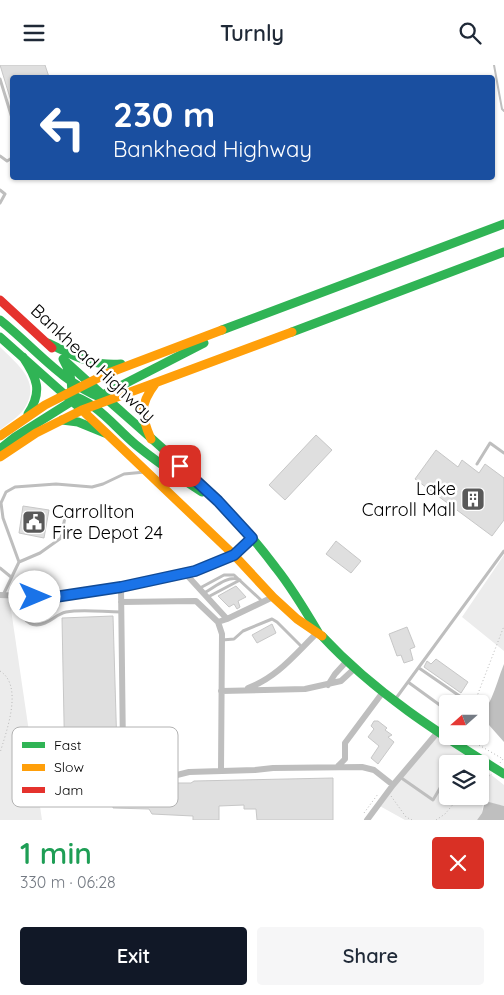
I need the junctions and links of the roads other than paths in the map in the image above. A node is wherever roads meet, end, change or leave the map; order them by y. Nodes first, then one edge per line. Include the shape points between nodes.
1 (0, 79) edge
2 (10, 112) edge
3 (0, 190) edge
4 (0, 203) edge
5 (504, 224) edge
6 (504, 252) edge
7 (0, 300) edge
8 (261, 315) junction
9 (0, 320) edge
10 (0, 337) edge
11 (48, 343) junction
12 (23, 357) junction
13 (63, 359) junction
14 (135, 362) junction
15 (88, 382) junction
16 (156, 382) junction
17 (72, 391) junction
18 (98, 400) junction
19 (82, 410) junction
20 (24, 418) junction
21 (60, 420) junction
22 (106, 433) junction
23 (0, 436) edge
24 (151, 439) junction
25 (0, 449) edge
26 (504, 453) edge
27 (0, 457) edge
28 (477, 464) dead end
29 (147, 472) junction
30 (223, 506) junction
31 (66, 512) dead end
32 (252, 538) junction
33 (504, 551) edge
34 (234, 555) junction
35 (19, 561) junction
36 (0, 568) edge
37 (185, 573) junction
38 (11, 577) junction
39 (241, 580) junction
40 (121, 587) junction
41 (203, 593) junction
42 (1, 595) edge
43 (16, 596) junction
44 (273, 597) junction
45 (121, 602) junction
46 (262, 602) junction
47 (122, 613) junction
48 (228, 619) junction
49 (218, 622) junction
50 (318, 632) junction
51 (222, 640) junction
52 (302, 647) junction
53 (346, 662) junction
54 (419, 667) junction
55 (354, 669) junction
56 (408, 682) junction
57 (328, 685) junction
58 (242, 690) junction
59 (221, 691) junction
60 (383, 693) junction
61 (458, 695) edge
62 (394, 701) junction
63 (439, 704) edge
64 (123, 727) edge
65 (437, 733) junction
66 (473, 754) joint
67 (338, 766) junction
68 (221, 771) junction
69 (500, 771) edge
70 (178, 775) edge
71 (400, 777) junction
72 (393, 785) junction
73 (439, 790) edge
74 (366, 820) edge

1 - 2 lane
3 - 4 lane via 5,194
5 - 8 main road
6 - 16 main road
7 - 11 main road, Bankhead Highway
8 - 14 main road
8 - 18 main road
9 - 17 main road via 20,335
10 - 12 main road, Bankhead Highway
11 - 13 main road, Bankhead Highway
11 - 14 main road via 93,365
12 - 17 main road, Bankhead Highway
12 - 20 main road via 38,387 34,407
13 - 15 main road, Bankhead Highway
13 - 17 main road via 70,374
14 - 15 main road
15 - 17 main road
15 - 18 main road, Bankhead Highway
16 - 18 main road
16 - 24 main road via 146,395 142,410
17 - 18 main road
17 - 19 main road, Bankhead Highway
17 - 20 main road
17 - 25 main road via 67,405
18 - 19 main road
18 - 24 main road, Bankhead Highway
18 - 30 main road via 137,446
19 - 21 main road
19 - 22 main road, Bankhead Highway
20 - 23 main road
21 - 22 main road via 78,422
21 - 27 main road
22 - 29 main road, Bankhead Highway
24 - 30 main road, Bankhead Highway
26 - 28 lane via 490,443
29 - 34 main road, Bankhead Highway
29 - 35 lane via 124,473 92,487 56,484 15,487 6,492 2,503 4,518
30 - 32 main road, Bankhead Highway
31 - 35 lane via 61,538 40,553
32 - 34 street
32 - 50 main road, Bankhead Highway via 302,602
33 - 54 lane
34 - 37 street
34 - 44 main road, Bankhead Highway
35 - 38 lane
36 - 38 lane
37 - 40 street
37 - 41 street
38 - 42 lane
39 - 41 lane
39 - 41 lane via 228,579
39 - 41 lane via 234,575 224,575
39 - 46 lane
40 - 43 street via 55,597
40 - 45 street
41 - 48 street
42 - 43 street
43 - 47 lane via 17,607 24,619 37,625 66,612
44 - 46 street
44 - 50 main road, Bankhead Highway via 297,619
45 - 47 street
45 - 49 street via 196,601
46 - 48 street
47 - 64 street
48 - 49 street
49 - 51 street
50 - 52 street
50 - 53 main road, Bankhead Highway
51 - 52 lane via 234,639 243,631 272,619
51 - 59 street
52 - 58 street via 272,677
53 - 55 main road, Bankhead Highway
53 - 57 street
54 - 56 lane
54 - 61 lane
55 - 57 street via 341,681
55 - 60 main road, Bankhead Highway
56 - 62 lane
56 - 63 lane
57 - 58 street via 300,690
58 - 59 street
59 - 68 street
60 - 62 main road, Bankhead Highway
60 - 67 street via 345,743 345,759
62 - 65 main road, Bankhead Highway
65 - 66 main road, Bankhead Highway
65 - 71 street
66 - 69 main road, Bankhead Highway
67 - 68 street
67 - 72 street via 374,770
68 - 70 street
71 - 72 street
71 - 73 lane via 433,800
72 - 74 street

